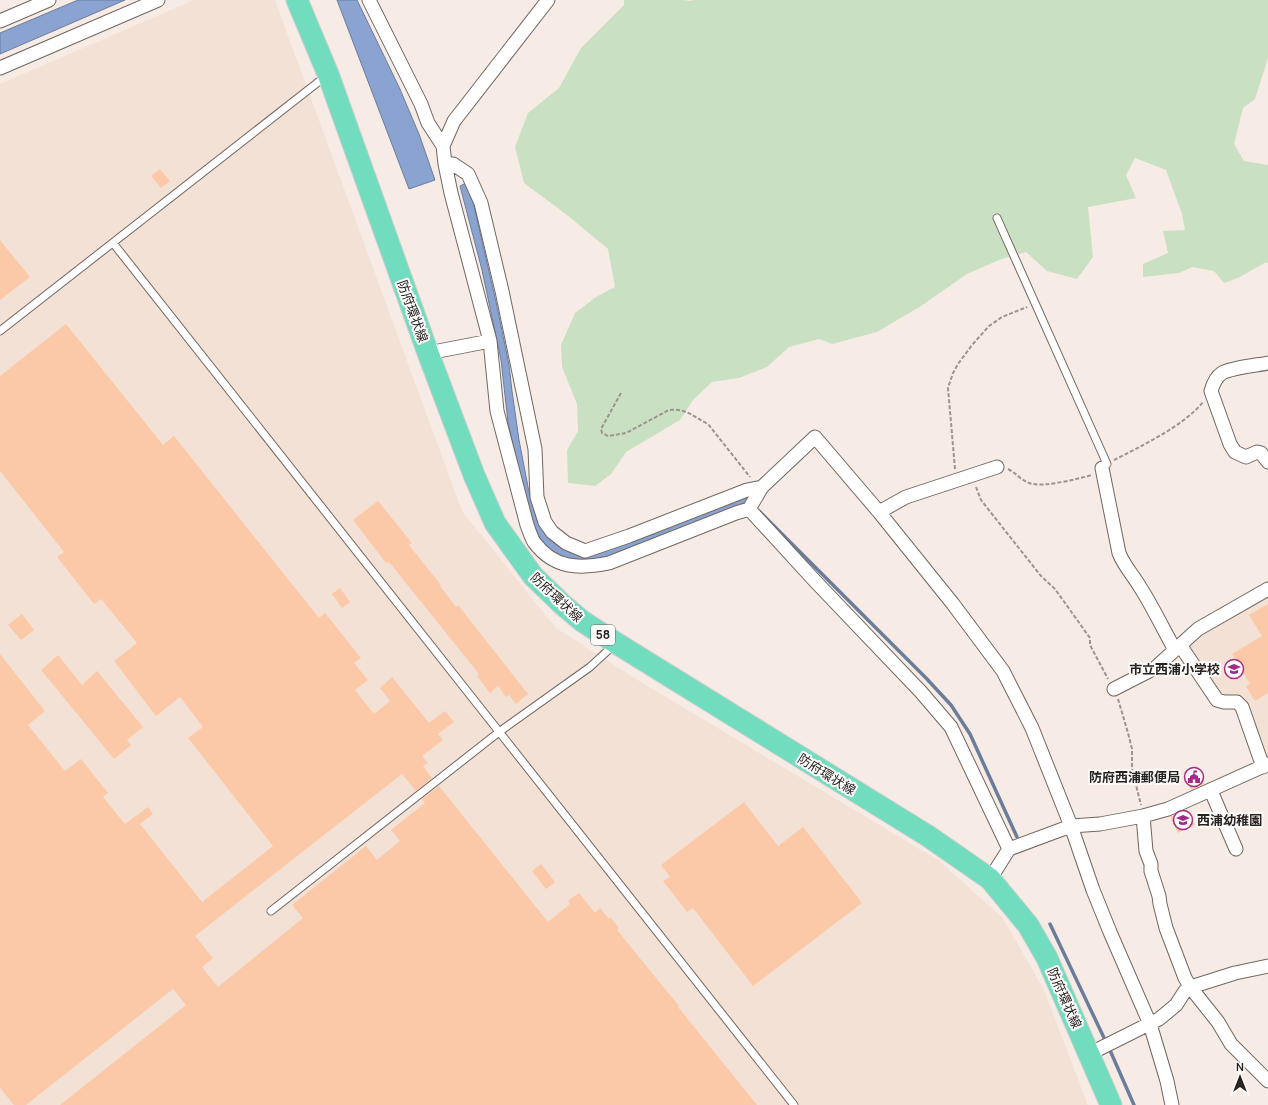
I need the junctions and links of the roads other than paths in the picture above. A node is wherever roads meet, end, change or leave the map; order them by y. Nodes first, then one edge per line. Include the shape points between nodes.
1 (49, 0) edge
2 (158, 0) edge
3 (297, 0) edge
4 (369, 0) edge
5 (548, 0) edge
6 (0, 21) edge
7 (0, 68) edge
8 (328, 74) junction
9 (443, 146) junction
10 (445, 164) junction
11 (997, 218) dead end
12 (113, 243) junction
13 (0, 331) edge
14 (490, 341) junction
15 (428, 353) junction
16 (1268, 363) edge
17 (1268, 462) edge
18 (1104, 466) joint
19 (997, 467) road end
20 (760, 487) junction
21 (749, 509) junction
22 (879, 512) junction
23 (1268, 589) edge
24 (616, 643) junction
25 (1178, 647) junction
26 (1114, 689) road end
27 (499, 732) junction
28 (1265, 765) edge
29 (1211, 791) junction
30 (1143, 816) junction
31 (1071, 826) junction
32 (1009, 849) junction
33 (1236, 849) dead end
34 (990, 879) junction
35 (271, 912) dead end
36 (1268, 966) edge
37 (1191, 988) junction
38 (1150, 1024) junction
39 (1090, 1054) junction
40 (1268, 1081) edge
41 (794, 1105) edge
42 (1111, 1105) edge
43 (1172, 1105) edge

1 - 6 street
2 - 7 street
3 - 8 main road, 防府環状線 / 58
4 - 9 street via 408,76 428,123
5 - 9 street via 454,121
8 - 12 lane
8 - 15 main road, 防府環状線 / 58
9 - 10 street
10 - 14 street
10 - 20 street via 453,164 468,174 481,203 536,449 537,497 552,532 566,543 585,551
11 - 18 lane
12 - 13 lane
12 - 27 lane
14 - 15 street
14 - 21 street via 499,419 527,525 533,541 544,554 564,565 577,568 609,564
15 - 24 main road, 防府環状線 / 58 via 495,523 533,576 582,621
16 - 17 street via 1223,372 1217,377 1211,391 1234,452 1246,457 1260,452
18 - 25 street via 1122,563 1135,578
19 - 22 street via 906,497
20 - 21 street
20 - 22 street via 815,438
21 - 32 street via 951,727
22 - 31 street via 1003,671 1032,728
23 - 25 street via 1198,629
24 - 27 lane via 590,667
24 - 34 main road, 防府環状線 / 58 via 928,836
25 - 26 street via 1155,668
25 - 28 street via 1217,700 1237,702 1242,707
27 - 35 lane
27 - 41 lane
28 - 29 street
29 - 30 street via 1168,810
29 - 33 street
30 - 31 street via 1100,824
30 - 37 street via 1146,851 1165,922
31 - 32 street
31 - 38 street via 1093,890
32 - 34 street
34 - 39 main road, 防府環状線 / 58 via 1028,925 1047,958
36 - 37 street via 1221,977
37 - 38 street via 1185,991 1176,1005
37 - 40 street via 1218,1022 1231,1044
38 - 39 street
38 - 43 street
39 - 42 main road, 防府環状線 / 58

